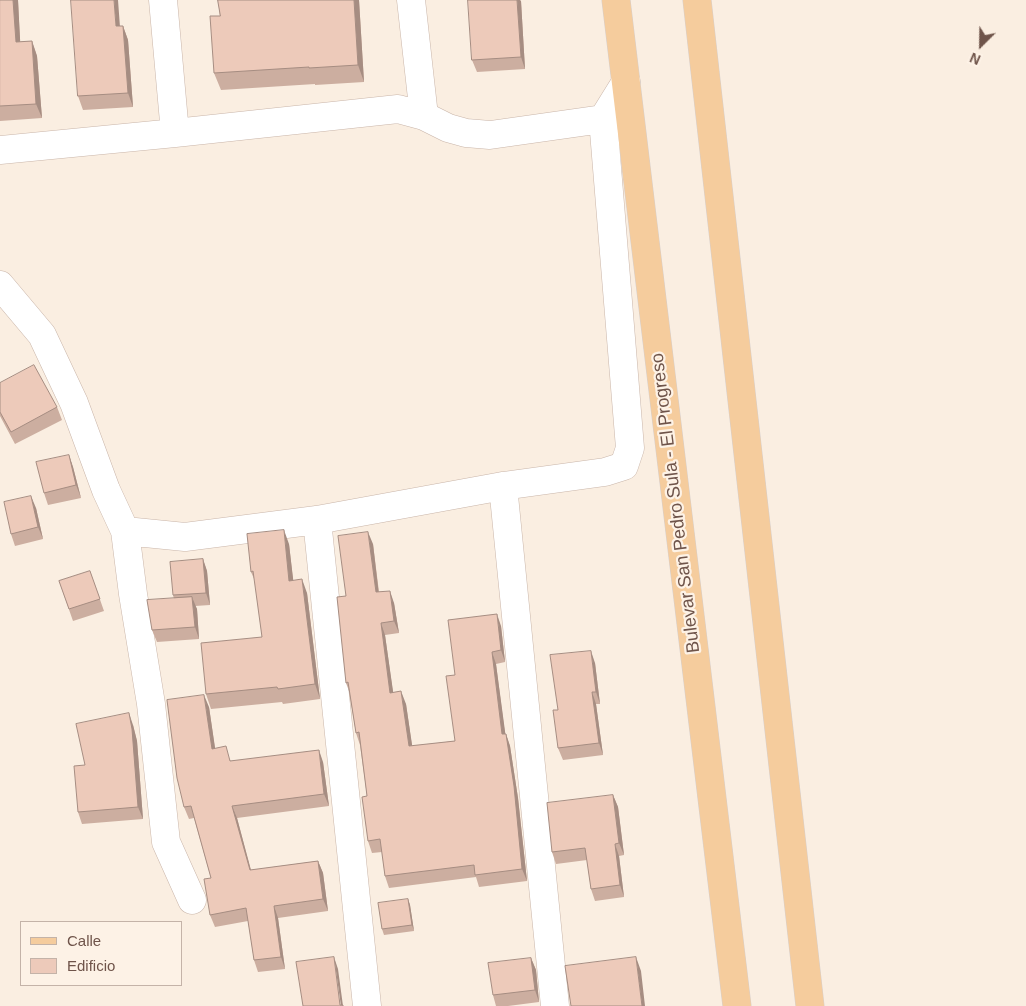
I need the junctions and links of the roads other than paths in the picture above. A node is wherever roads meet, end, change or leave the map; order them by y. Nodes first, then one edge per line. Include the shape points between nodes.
1 (163, 0) edge
2 (411, 0) edge
3 (616, 0) edge
4 (698, 0) edge
5 (626, 82) junction
6 (424, 116) junction
7 (603, 119) junction
8 (176, 133) junction
9 (0, 150) edge
10 (0, 285) edge
11 (502, 486) junction
12 (317, 520) junction
13 (125, 531) junction
14 (192, 900) dead end
15 (367, 1006) edge
16 (555, 1006) edge
17 (736, 1006) edge
18 (810, 1006) edge

1 - 8 street
2 - 6 street
3 - 5 main road, Bulevar San Pedro Sula - El Progreso
4 - 18 main road
5 - 7 street
5 - 17 main road, Bulevar San Pedro Sula - El Progreso
6 - 7 street via 466,133 490,135
6 - 8 street via 398,109
7 - 11 street via 630,448 624,466 605,472
8 - 9 street
10 - 13 street via 42,335 74,403
11 - 12 street
11 - 16 street
12 - 13 street via 185,537
12 - 15 street
13 - 14 street via 151,704 166,842

